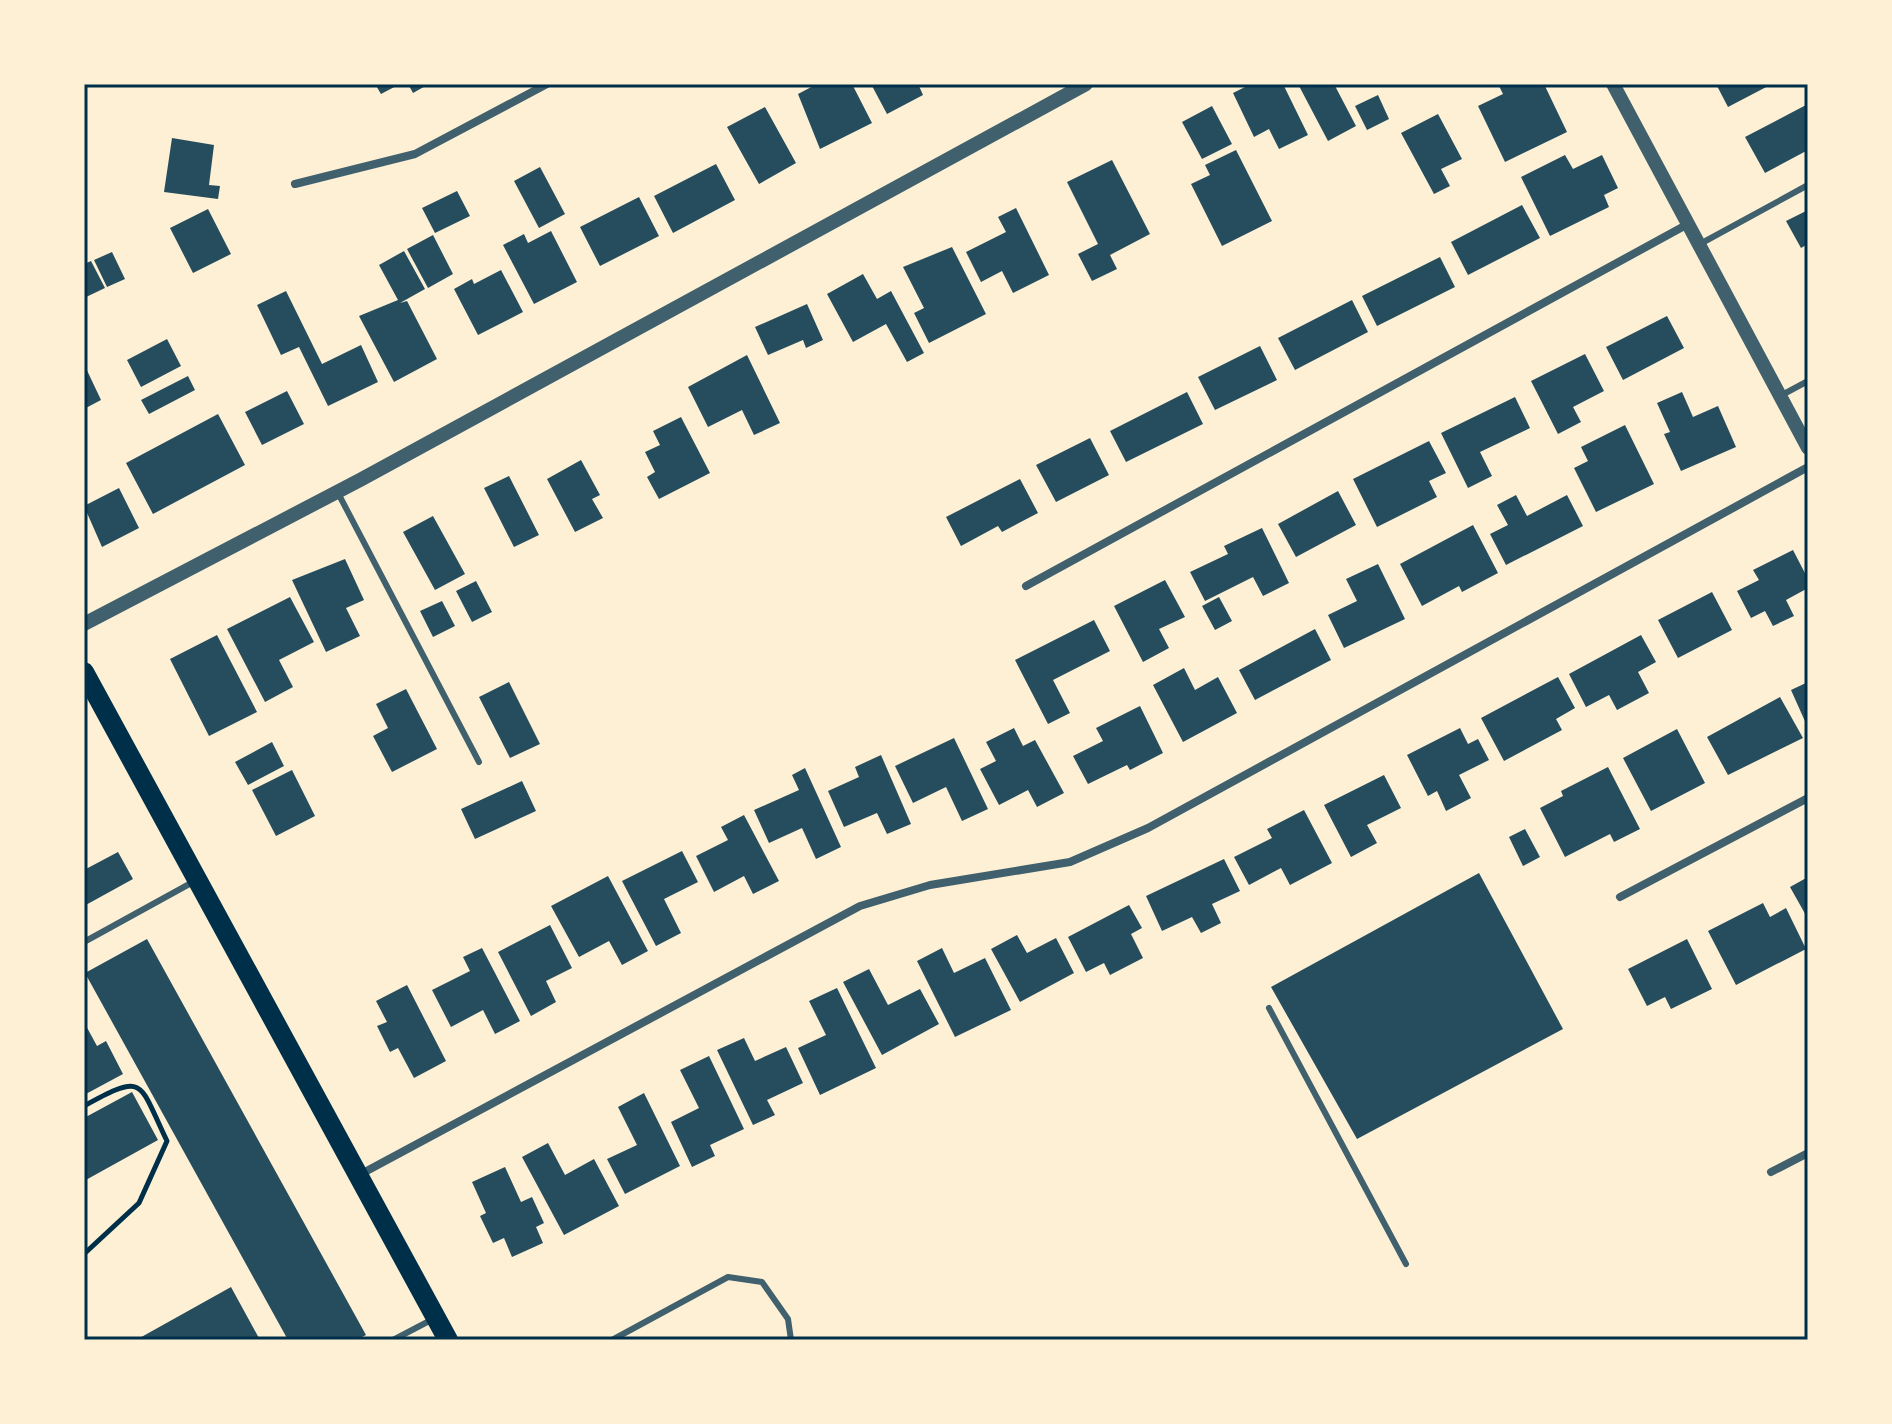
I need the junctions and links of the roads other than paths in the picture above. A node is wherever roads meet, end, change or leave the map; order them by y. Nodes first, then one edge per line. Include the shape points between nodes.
1 (547, 84) edge
2 (1086, 84) edge
3 (1613, 84) edge
4 (295, 184) dead end
5 (1808, 185) edge
6 (1689, 223) junction
7 (1700, 244) junction
8 (1808, 381) edge
9 (1780, 396) junction
10 (1808, 448) edge
11 (1808, 467) edge
12 (337, 492) junction
13 (1026, 586) dead end
14 (84, 624) edge
15 (84, 672) edge
16 (479, 762) dead end
17 (1808, 798) edge
18 (197, 880) junction
19 (1620, 897) dead end
20 (84, 942) edge
21 (1269, 1008) dead end
22 (1808, 1153) edge
23 (1771, 1172) dead end
24 (361, 1174) junction
25 (1406, 1264) dead end
26 (436, 1318) junction
27 (393, 1340) edge
28 (448, 1340) edge
29 (612, 1340) edge
30 (791, 1340) edge

1 - 4 street via 415,154
2 - 12 street
3 - 6 street
5 - 7 lane
6 - 7 street
6 - 13 street
7 - 9 street
8 - 9 lane
9 - 10 street
11 - 24 street via 1148,828 1070,862 930,885 860,906
12 - 14 street
12 - 16 lane
15 - 18 main road
17 - 19 street
18 - 20 lane
18 - 24 main road
21 - 25 lane
22 - 23 street
24 - 26 main road
26 - 27 lane
26 - 28 main road
29 - 30 lane via 728,1277 762,1282 788,1319

